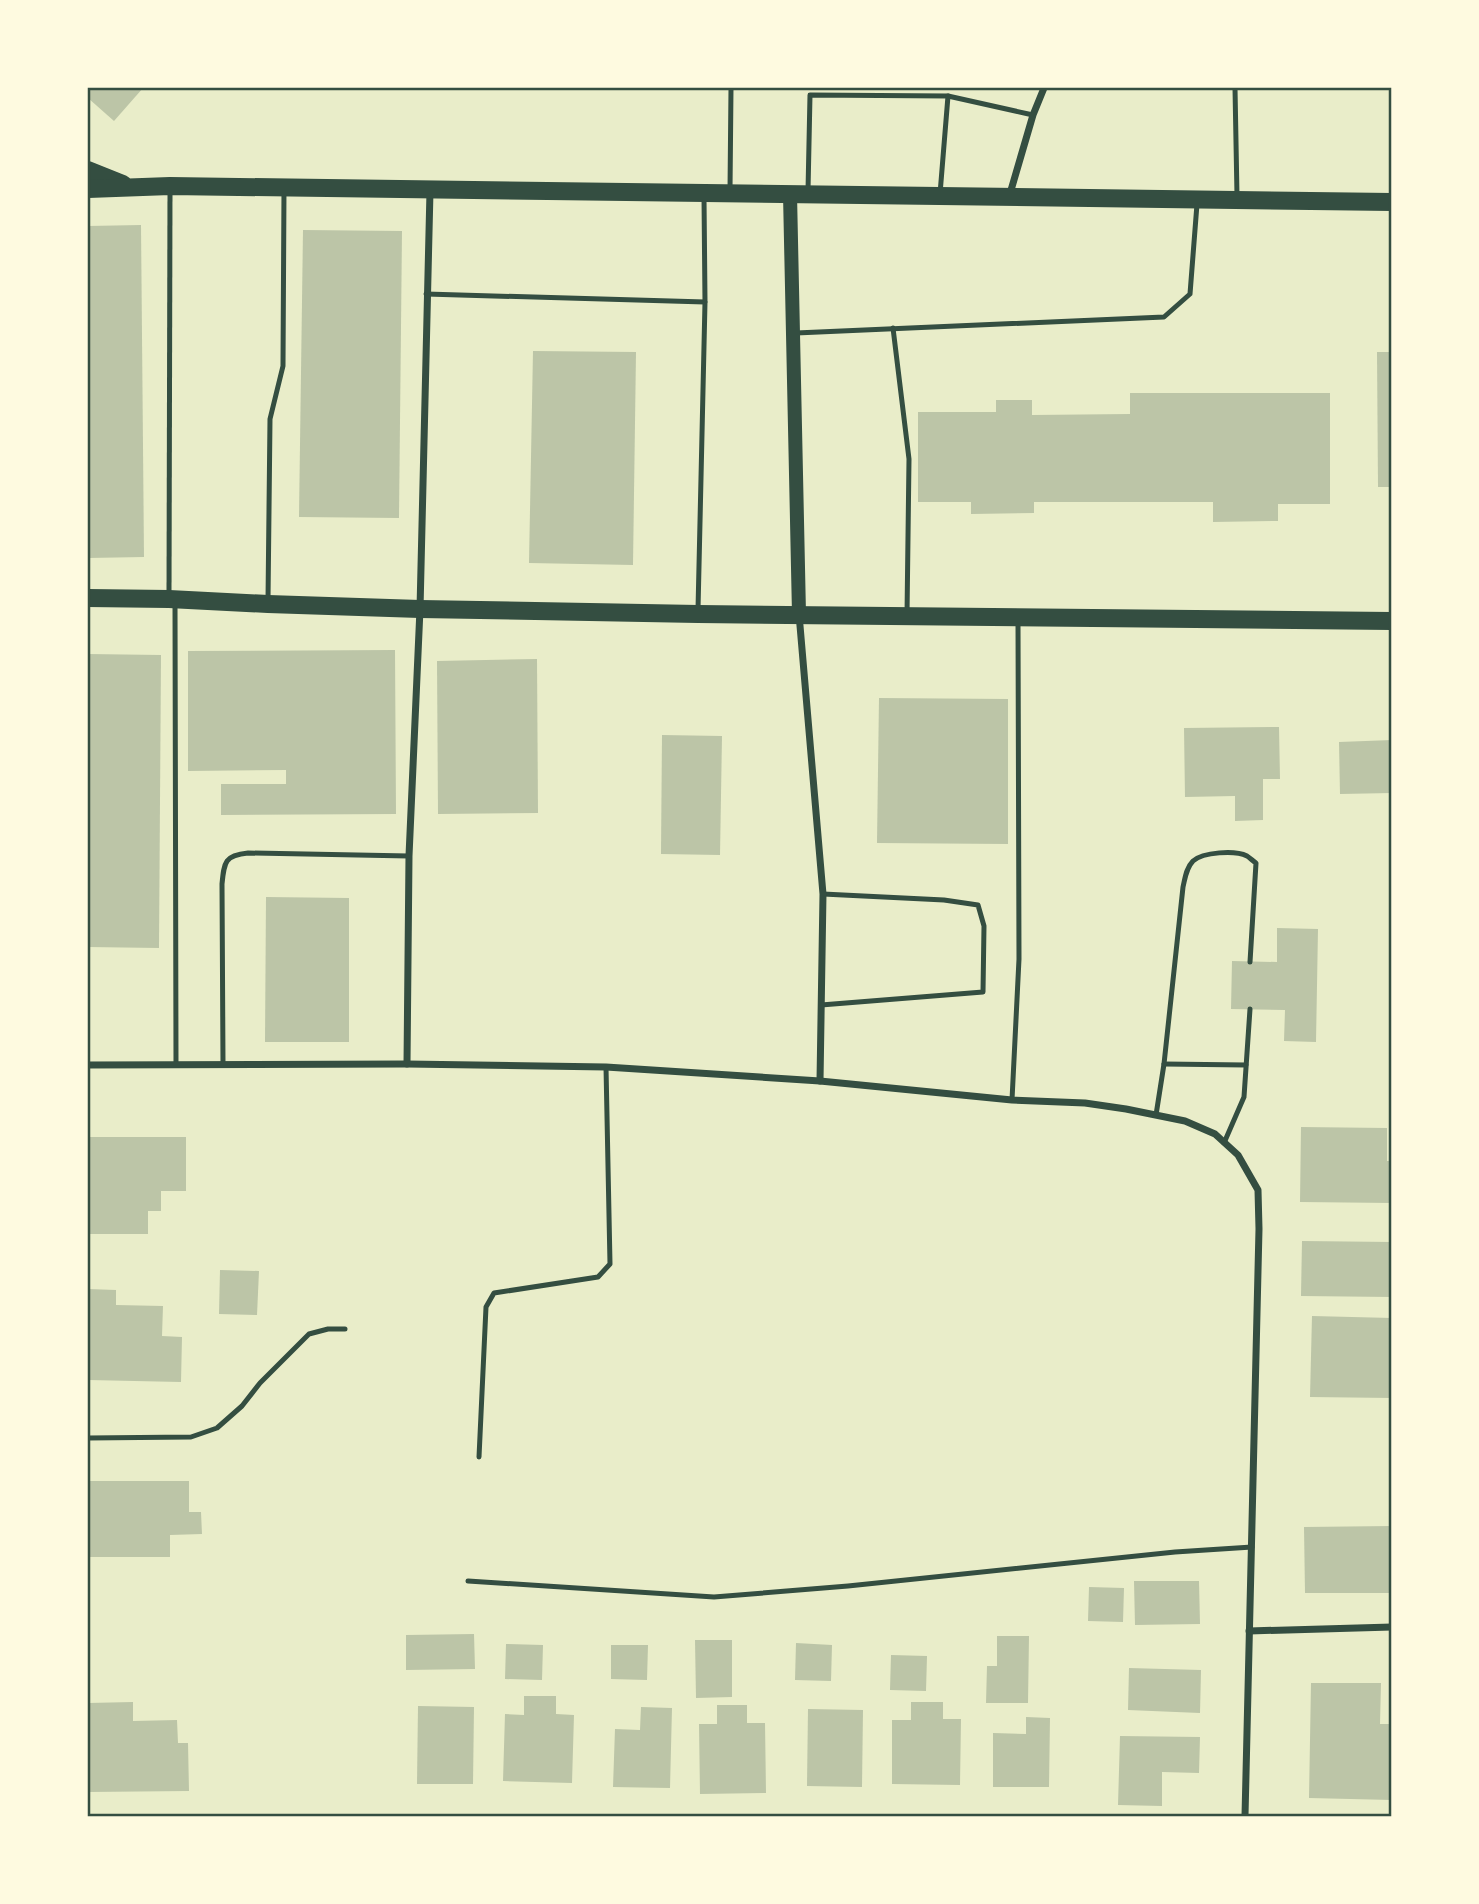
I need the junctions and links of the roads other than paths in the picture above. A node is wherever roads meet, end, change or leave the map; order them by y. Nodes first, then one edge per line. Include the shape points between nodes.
1 (731, 88) edge
2 (1044, 88) edge
3 (1236, 88) edge
4 (948, 96) junction
5 (1033, 115) junction
6 (88, 170) edge
7 (170, 186) junction
8 (133, 187) junction
9 (284, 188) junction
10 (88, 189) edge
11 (430, 190) junction
12 (704, 193) junction
13 (730, 193) junction
14 (799, 194) junction
15 (940, 196) junction
16 (1009, 197) junction
17 (1197, 200) junction
18 (1237, 201) junction
19 (1391, 202) edge
20 (426, 294) junction
21 (705, 302) junction
22 (893, 328) junction
23 (792, 333) junction
24 (88, 598) edge
25 (172, 599) junction
26 (268, 604) junction
27 (420, 609) junction
28 (698, 614) junction
29 (799, 614) junction
30 (907, 615) junction
31 (1018, 617) junction
32 (1391, 621) edge
33 (408, 856) junction
34 (823, 894) junction
35 (1250, 962) dead end
36 (821, 1005) junction
37 (1250, 1009) dead end
38 (176, 1064) junction
39 (223, 1064) junction
40 (1164, 1064) junction
41 (88, 1065) edge
42 (407, 1065) junction
43 (1246, 1065) junction
44 (606, 1068) junction
45 (820, 1081) junction
46 (1012, 1100) junction
47 (1156, 1115) junction
48 (1224, 1143) junction
49 (345, 1329) dead end
50 (88, 1438) edge
51 (479, 1457) dead end
52 (1252, 1547) junction
53 (468, 1581) dead end
54 (1391, 1627) edge
55 (1249, 1631) junction
56 (1245, 1816) edge

1 - 13 lane
2 - 5 street
3 - 18 lane
4 - 5 lane
4 - 14 lane via 810,95
4 - 15 lane
5 - 16 street
6 - 8 main road
7 - 8 main road
7 - 9 main road
7 - 25 lane
8 - 10 main road
9 - 11 main road
9 - 26 lane via 283,366 270,419
11 - 12 main road
11 - 20 street
12 - 13 main road
12 - 21 lane
13 - 14 main road
14 - 15 main road
14 - 23 main road
15 - 16 main road
16 - 17 main road
17 - 18 main road
17 - 22 lane via 1190,294 1164,317
18 - 19 main road
20 - 21 lane
20 - 27 street
21 - 28 lane
22 - 23 lane
22 - 30 lane via 909,459
23 - 29 main road
24 - 25 main road
25 - 26 main road
25 - 38 lane
26 - 27 main road
27 - 28 main road
27 - 33 street
28 - 29 main road
29 - 30 main road
29 - 34 street
30 - 31 main road
31 - 32 main road
31 - 46 lane via 1019,959
33 - 39 lane via 248,853 228,858 222,884
33 - 42 street
34 - 36 street
34 - 36 lane via 978,905 984,926 984,979 983,992
35 - 40 lane via 1256,863 1245,855 1211,853 1194,861 1186,873
36 - 45 street
37 - 43 lane
38 - 39 street
38 - 41 street
39 - 42 street
40 - 43 lane
40 - 47 lane
42 - 44 street
43 - 48 lane via 1244,1097
44 - 45 street
44 - 51 lane via 610,1264 598,1277 494,1293 486,1307
45 - 46 street
46 - 47 street via 1085,1103
47 - 48 street via 1185,1121
48 - 52 street via 1238,1155 1258,1189
49 - 50 lane via 309,1334 217,1428 191,1437
52 - 53 lane via 714,1597
52 - 55 street
54 - 55 street
55 - 56 street

